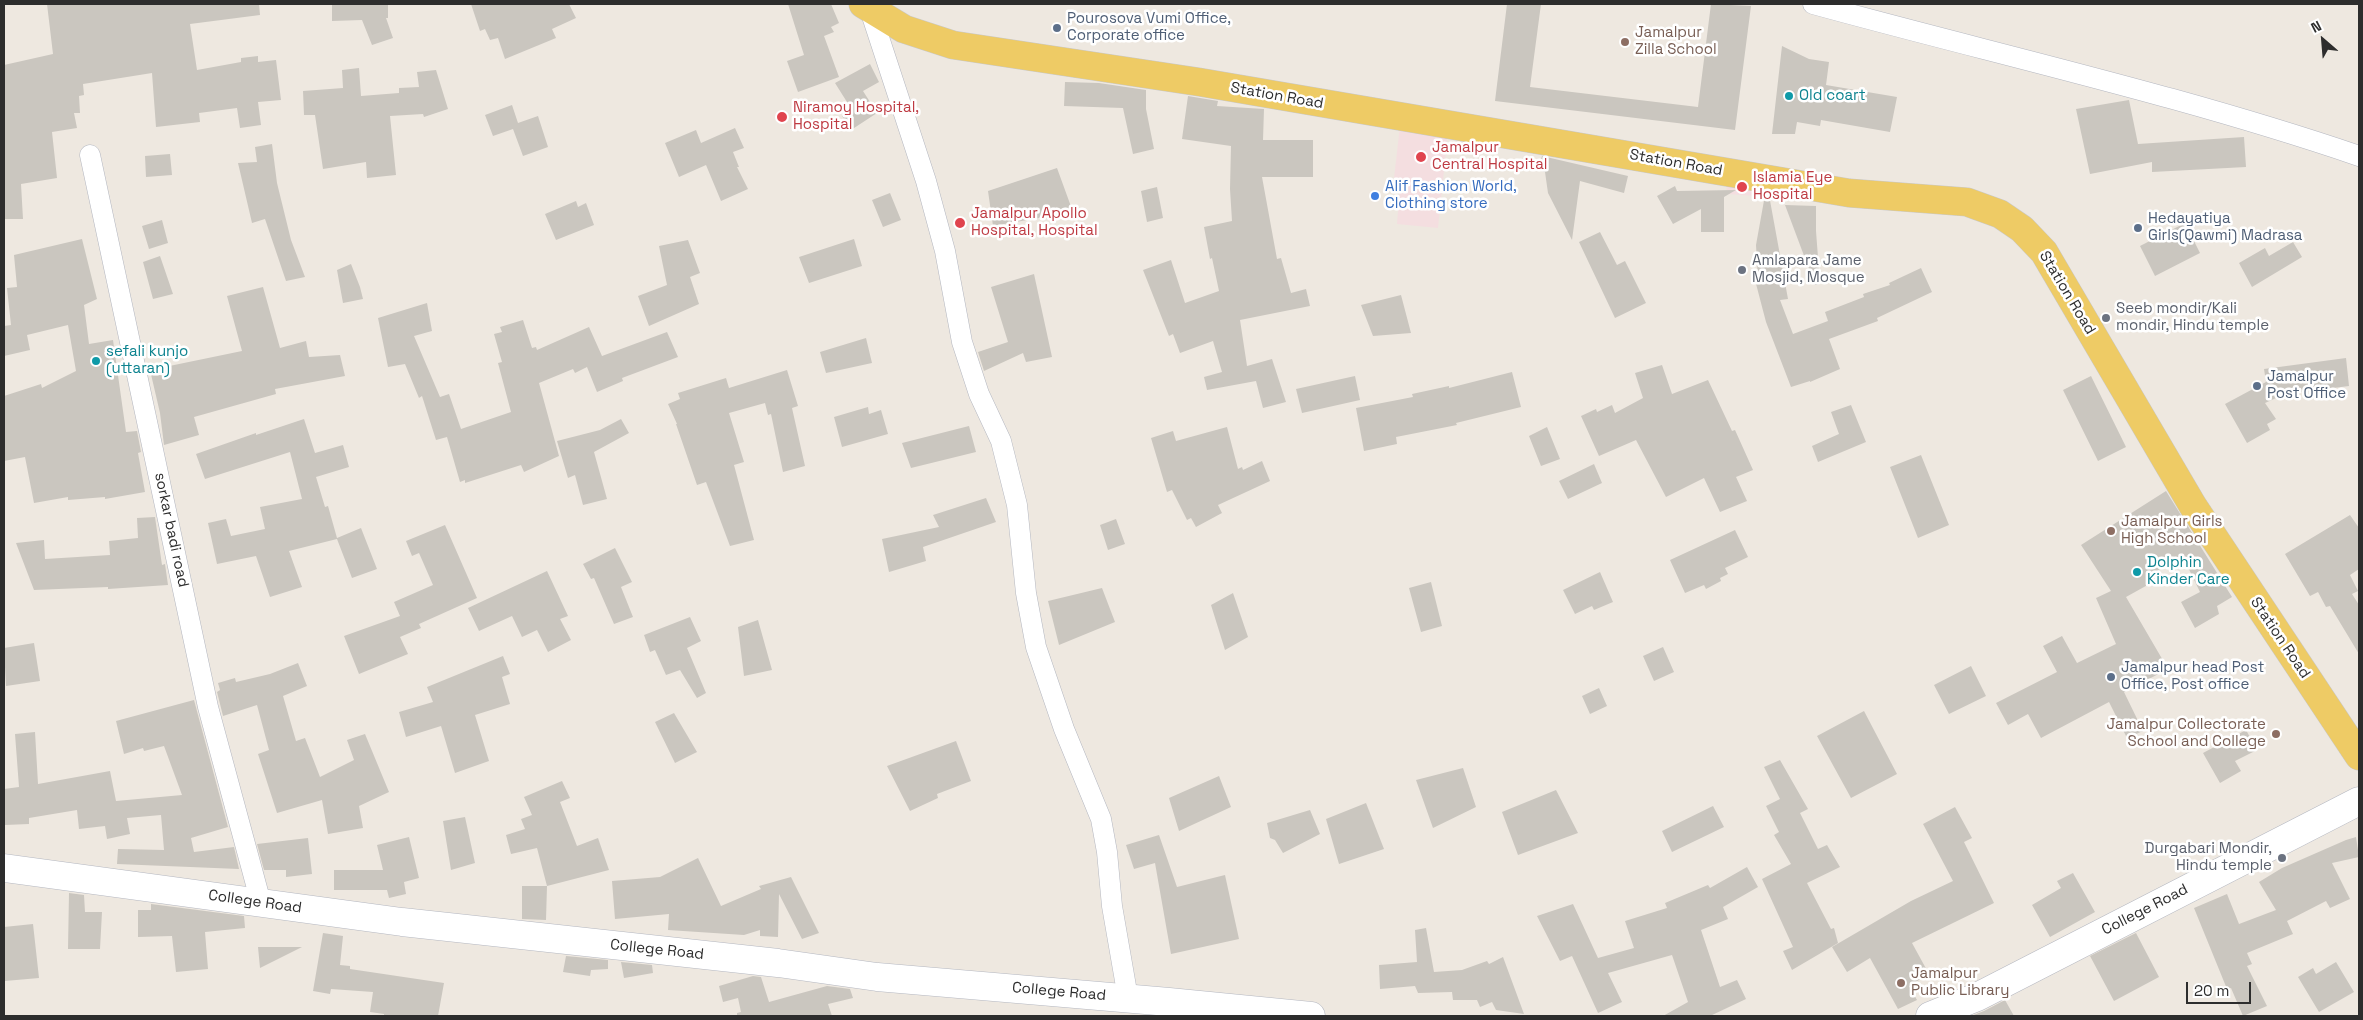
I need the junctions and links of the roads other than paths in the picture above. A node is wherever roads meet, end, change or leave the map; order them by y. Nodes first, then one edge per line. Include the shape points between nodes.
1 (1813, 4) edge
2 (866, 7) edge
3 (90, 155) dead end
4 (2359, 156) edge
5 (2359, 756) edge
6 (2359, 801) edge
7 (4, 868) edge
8 (261, 903) junction
9 (1128, 998) junction
10 (1173, 1009) edge
11 (1312, 1016) edge
12 (1930, 1016) edge

1 - 4 street via 1960,45 2188,102
2 - 5 main road, Station Road via 904,29 952,45 1199,82 1849,193 1967,202 2000,214 2022,229 2044,252 2193,506
2 - 9 street via 926,182 945,251 962,342 979,394 1001,441 1017,504 1026,593 1036,647 1064,729 1101,819
3 - 8 street, sorkar badi road via 208,707
6 - 12 main road, College Road via 1977,997
7 - 8 main road, College Road
8 - 9 main road, College Road via 877,977
9 - 10 main road, College Road
10 - 11 main road, College Road

